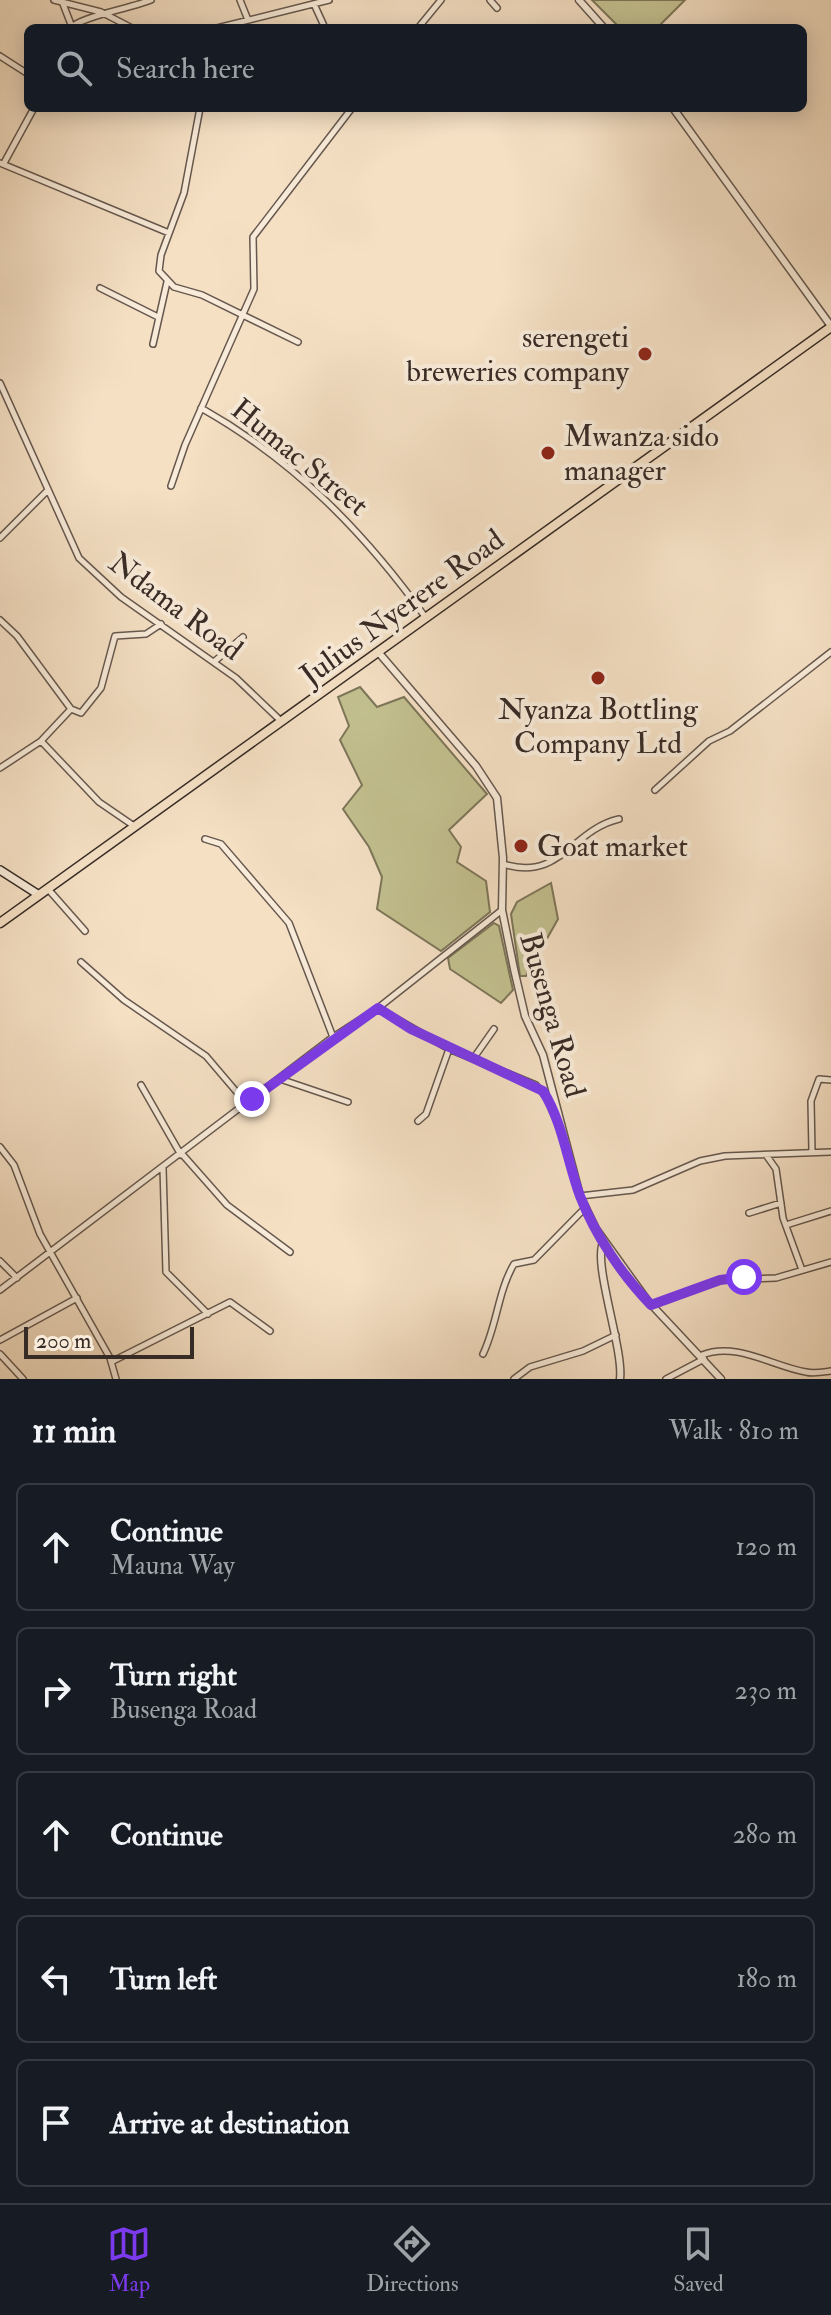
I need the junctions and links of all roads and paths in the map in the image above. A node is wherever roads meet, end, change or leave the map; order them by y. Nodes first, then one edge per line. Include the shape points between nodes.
1 (151, 0) edge
2 (240, 0) edge
3 (329, 0) edge
4 (441, 0) edge
5 (490, 0) edge
6 (579, 0) edge
7 (58, 1) edge
8 (314, 4) junction
9 (497, 8) dead end
10 (106, 15) junction
11 (248, 20) junction
12 (70, 24) edge
13 (76, 24) edge
14 (124, 24) edge
15 (232, 24) edge
16 (323, 24) edge
17 (421, 24) edge
18 (600, 24) edge
19 (0, 56) edge
20 (24, 71) edge
21 (32, 112) edge
22 (199, 112) edge
23 (349, 112) edge
24 (676, 112) edge
25 (2, 163) edge
26 (169, 233) junction
27 (167, 282) junction
28 (100, 288) dead end
29 (243, 313) junction
30 (158, 317) junction
31 (831, 327) edge
32 (298, 342) dead end
33 (153, 344) dead end
34 (0, 383) edge
35 (201, 408) junction
36 (171, 486) dead end
37 (48, 490) junction
38 (0, 538) edge
39 (427, 619) junction
40 (0, 620) edge
41 (161, 624) junction
42 (243, 637) dead end
43 (831, 652) edge
44 (379, 653) junction
45 (215, 661) junction
46 (71, 709) junction
47 (282, 722) junction
48 (41, 741) junction
49 (0, 768) edge
50 (655, 790) dead end
51 (619, 819) dead end
52 (135, 827) junction
53 (205, 839) dead end
54 (503, 864) junction
55 (0, 870) edge
56 (48, 889) junction
57 (39, 895) junction
58 (502, 910) junction
59 (0, 923) edge
60 (85, 931) dead end
61 (81, 962) dead end
62 (378, 1008) junction
63 (494, 1029) dead end
64 (333, 1037) junction
65 (449, 1049) junction
66 (473, 1059) junction
67 (279, 1079) junction
68 (831, 1080) edge
69 (141, 1085) dead end
70 (348, 1102) dead end
71 (246, 1103) junction
72 (418, 1121) dead end
73 (564, 1137) junction
74 (0, 1147) edge
75 (812, 1151) junction
76 (831, 1152) edge
77 (766, 1154) junction
78 (182, 1155) junction
79 (163, 1167) junction
80 (580, 1196) junction
81 (781, 1203) junction
82 (586, 1207) junction
83 (831, 1211) edge
84 (749, 1213) dead end
85 (786, 1225) junction
86 (604, 1241) junction
87 (50, 1251) junction
88 (290, 1252) dead end
89 (0, 1261) edge
90 (831, 1262) edge
91 (802, 1270) junction
92 (17, 1278) junction
93 (0, 1290) edge
94 (77, 1298) junction
95 (651, 1305) junction
96 (208, 1314) junction
97 (270, 1331) dead end
98 (616, 1335) junction
99 (0, 1340) edge
100 (0, 1354) edge
101 (483, 1354) dead end
102 (704, 1357) junction
103 (111, 1362) junction
104 (831, 1371) edge
105 (23, 1379) edge
106 (116, 1379) edge
107 (514, 1379) edge
108 (620, 1379) edge
109 (666, 1379) edge
110 (721, 1379) edge

1 - 10 street
2 - 11 street
3 - 8 street
4 - 17 street
5 - 9 street
6 - 18 street
7 - 10 street
7 - 12 street
8 - 11 street
8 - 16 street
10 - 13 street
10 - 14 street
11 - 15 street
19 - 20 street
21 - 25 street
22 - 26 street via 184,193
23 - 29 street via 253,237 254,289
24 - 31 street
25 - 26 street
26 - 27 street via 159,265
27 - 29 street
27 - 30 street
28 - 30 street
29 - 32 street
29 - 35 street
30 - 33 street
31 - 39 highway, Julius Nyerere Road
34 - 37 street, Ndama Road
35 - 36 street
35 - 39 street, Humac Street via 324,496 380,555
37 - 38 street
37 - 41 street, Ndama Road via 79,558 121,597
39 - 44 highway, Julius Nyerere Road
40 - 46 street
41 - 45 street, Ndama Road
41 - 46 street via 146,634 115,636 98,693 81,713
42 - 45 street
43 - 50 street via 709,741
44 - 47 highway, Julius Nyerere Road
44 - 54 street, Busenga Road via 497,798
45 - 47 street, Ndama Road
46 - 48 street
47 - 52 highway, Julius Nyerere Road
48 - 49 street
48 - 52 street via 99,802
51 - 54 street via 605,823 544,867 520,870
52 - 56 highway, Julius Nyerere Road
53 - 64 street via 221,844 289,923
54 - 58 street, Busenga Road
55 - 57 main road
56 - 57 highway, Julius Nyerere Road
56 - 60 street
57 - 59 highway, Julius Nyerere Road
58 - 62 street
58 - 73 street, Busenga Road via 525,1016 543,1055
61 - 71 street via 124,1000 206,1056
62 - 64 street
62 - 65 street
63 - 66 street
64 - 67 street
65 - 66 street
65 - 72 street via 426,1114
66 - 73 street via 536,1085
67 - 70 street
67 - 71 street
68 - 75 street via 819,1079 812,1092
69 - 78 street
71 - 78 street
73 - 80 street, Busenga Road
74 - 87 street via 14,1165
75 - 76 street
75 - 77 street
77 - 80 street via 700,1161 641,1188
77 - 81 street via 776,1169
78 - 79 street
78 - 88 street via 227,1205
79 - 87 street
79 - 96 street via 166,1272
80 - 82 street, Busenga Road
81 - 84 street
81 - 85 street
82 - 86 street, Busenga Road
82 - 101 street via 534,1260 514,1264
83 - 85 street
85 - 91 street
86 - 95 street, Busenga Road
86 - 98 street via 600,1255
87 - 92 street
87 - 94 street
89 - 92 street
90 - 91 street
91 - 95 street via 776,1278 720,1280
92 - 93 street
94 - 99 street
94 - 103 street
95 - 102 street, Busenga Road
96 - 97 street via 235,1302
96 - 103 street
98 - 107 street via 530,1367
98 - 108 street
100 - 105 street
102 - 104 street via 724,1352 757,1356 808,1373
102 - 109 street
102 - 110 street, Busenga Road
103 - 106 street

